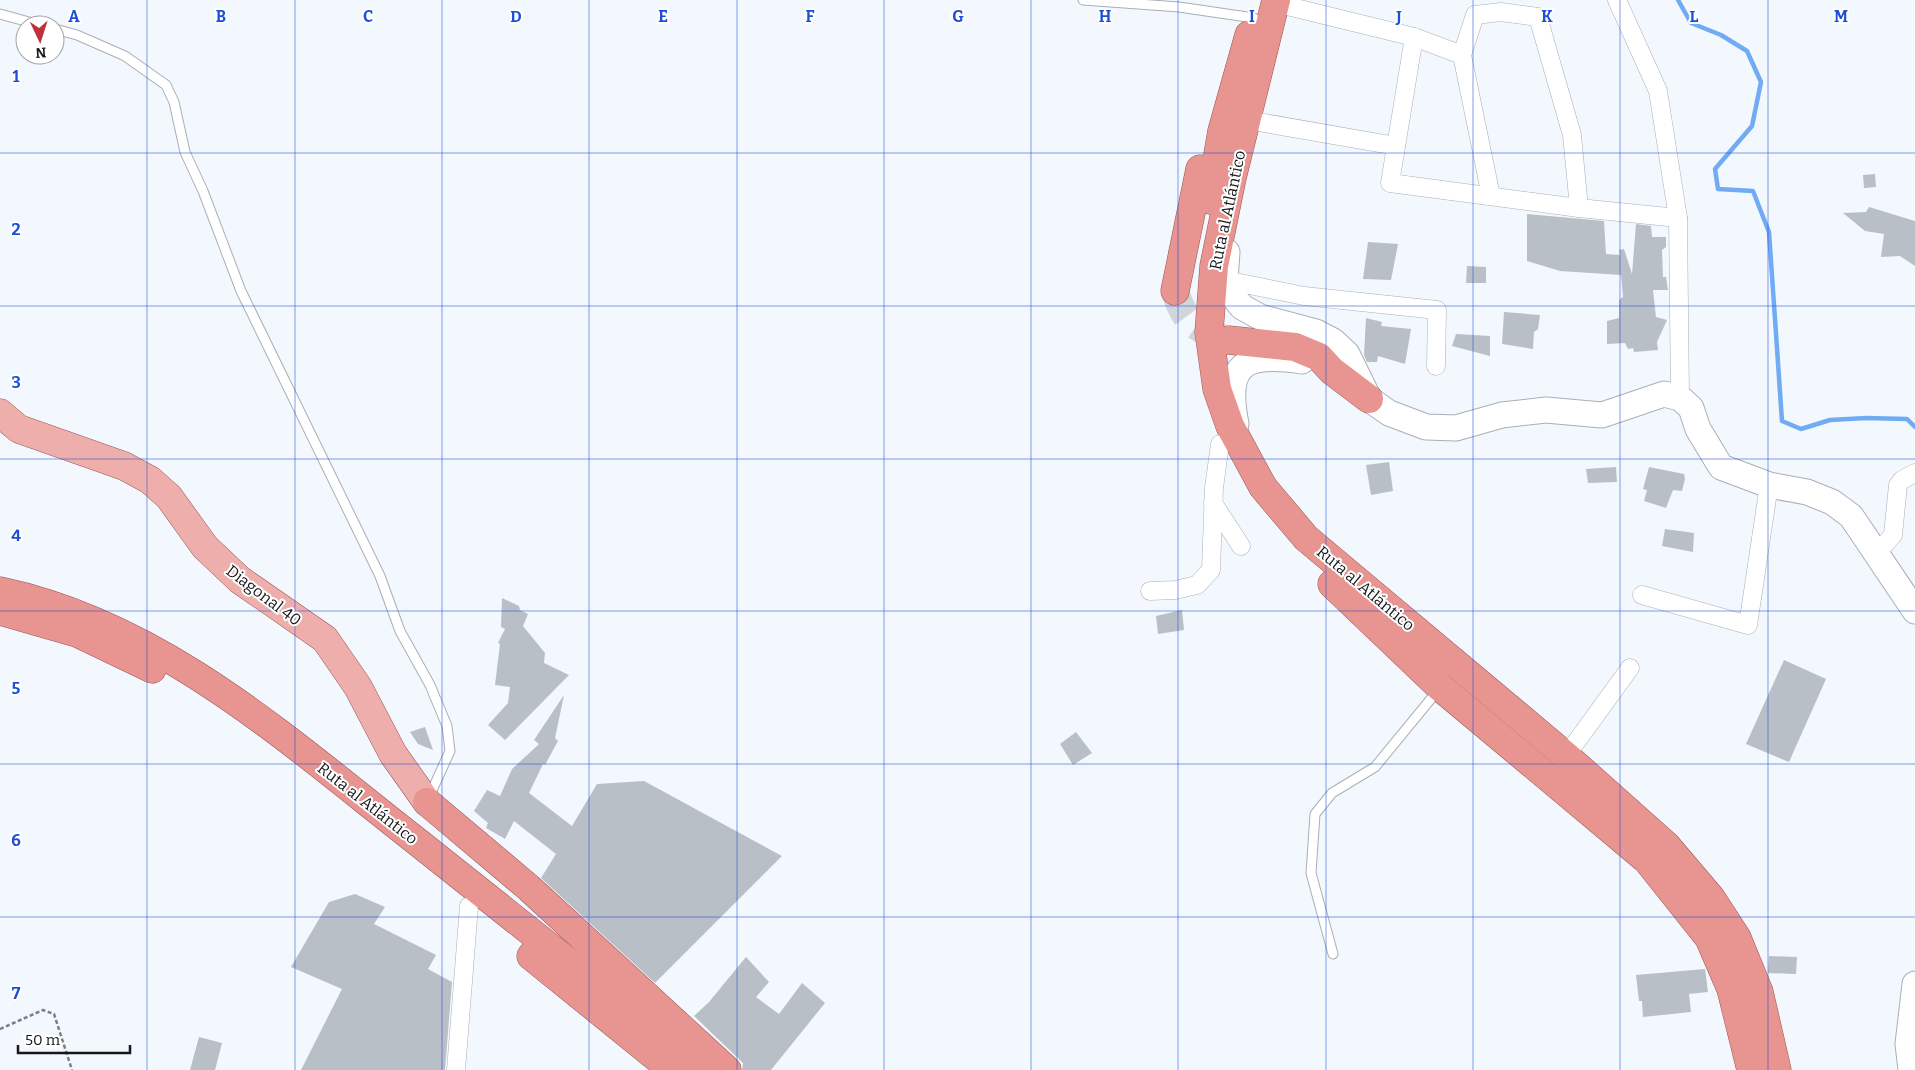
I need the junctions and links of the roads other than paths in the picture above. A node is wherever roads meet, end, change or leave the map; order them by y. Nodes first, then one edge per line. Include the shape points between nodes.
1 (1083, 0) edge
2 (1617, 0) edge
3 (1179, 3) edge
4 (1266, 5) edge
5 (0, 14) edge
6 (15, 18) edge
7 (65, 32) edge
8 (1414, 37) junction
9 (1462, 55) junction
10 (1247, 120) junction
11 (1222, 131) junction
12 (1396, 146) junction
13 (1232, 178) junction
14 (1491, 196) junction
15 (1579, 208) junction
16 (1678, 218) junction
17 (1225, 280) junction
18 (1175, 291) tunnel mouth
19 (1228, 340) tunnel mouth
20 (1436, 366) dead end
21 (1332, 371) junction
22 (1680, 398) junction
23 (1370, 399) junction
24 (0, 413) edge
25 (1231, 448) junction
26 (1915, 473) edge
27 (1769, 485) junction
28 (1213, 502) junction
29 (1241, 546) dead end
30 (1876, 554) junction
31 (0, 591) edge
32 (1150, 591) dead end
33 (1642, 595) dead end
34 (0, 611) edge
35 (1915, 611) edge
36 (1630, 668) dead end
37 (1440, 687) junction
38 (1566, 756) junction
39 (427, 802) junction
40 (469, 906) junction
41 (1333, 954) dead end
42 (1915, 984) edge
43 (456, 1070) edge
44 (672, 1070) edge
45 (704, 1070) edge
46 (727, 1070) edge
47 (1751, 1070) edge
48 (1777, 1070) edge
49 (1911, 1070) edge

1 - 3 lane
2 - 16 street via 1658,91
3 - 4 lane
4 - 8 street
4 - 10 highway, Ruta al Atlántico
4 - 11 highway, Ruta al Atlántico
5 - 6 lane
7 - 39 lane via 125,56 166,86 174,102 185,152 241,291 380,576 400,631 430,684 447,726 450,751
8 - 9 street
8 - 12 street
9 - 14 street
9 - 15 street via 1475,15 1501,12 1538,17 1572,135
10 - 12 street
10 - 13 highway, Ruta al Atlántico
11 - 18 highway via 1200,167
11 - 25 highway, Ruta al Atlántico via 1198,263 1193,332 1203,398
12 - 14 street via 1390,183
13 - 17 main road
13 - 25 highway, Ruta al Atlántico via 1214,266 1209,332 1217,389
14 - 15 street
15 - 16 street
16 - 22 street
17 - 20 street via 1304,296 1437,310
17 - 23 main road via 1228,291 1242,307 1260,317 1316,332 1348,354
19 - 21 highway via 1295,348 1319,357
21 - 23 highway
21 - 25 main road via 1303,361 1274,357 1253,360 1241,368 1234,377 1232,389 1236,421
22 - 23 main road via 1664,394 1602,415 1546,410 1502,415 1456,428 1426,427 1389,413
22 - 27 main road via 1690,408 1698,429 1721,467
24 - 39 main road, Diagonal 40 via 19,429 124,466 150,480 169,497 205,547 240,580 325,640 358,687 393,754
25 - 28 street
25 - 37 highway, Ruta al Atlántico via 1252,500 1278,533
25 - 38 highway, Ruta al Atlántico via 1306,538
26 - 30 street via 1898,485 1893,535
27 - 30 main road via 1807,492 1832,502 1851,516
27 - 33 street via 1748,625
28 - 29 street
28 - 32 street via 1211,570 1197,585
30 - 35 main road
31 - 45 highway, Ruta al Atlántico via 111,627 195,673 304,752
34 - 40 highway, Ruta al Atlántico via 77,634 168,678 225,711
36 - 38 street
37 - 41 lane via 1375,767 1332,793 1315,814 1310,873
37 - 47 highway, Ruta al Atlántico via 1647,860 1679,899 1708,938 1731,989
38 - 48 highway, Ruta al Atlántico via 1666,845 1710,898 1737,938 1759,992
39 - 46 highway via 529,888
40 - 43 street
40 - 44 highway, Ruta al Atlántico
42 - 49 main road via 1908,1044

